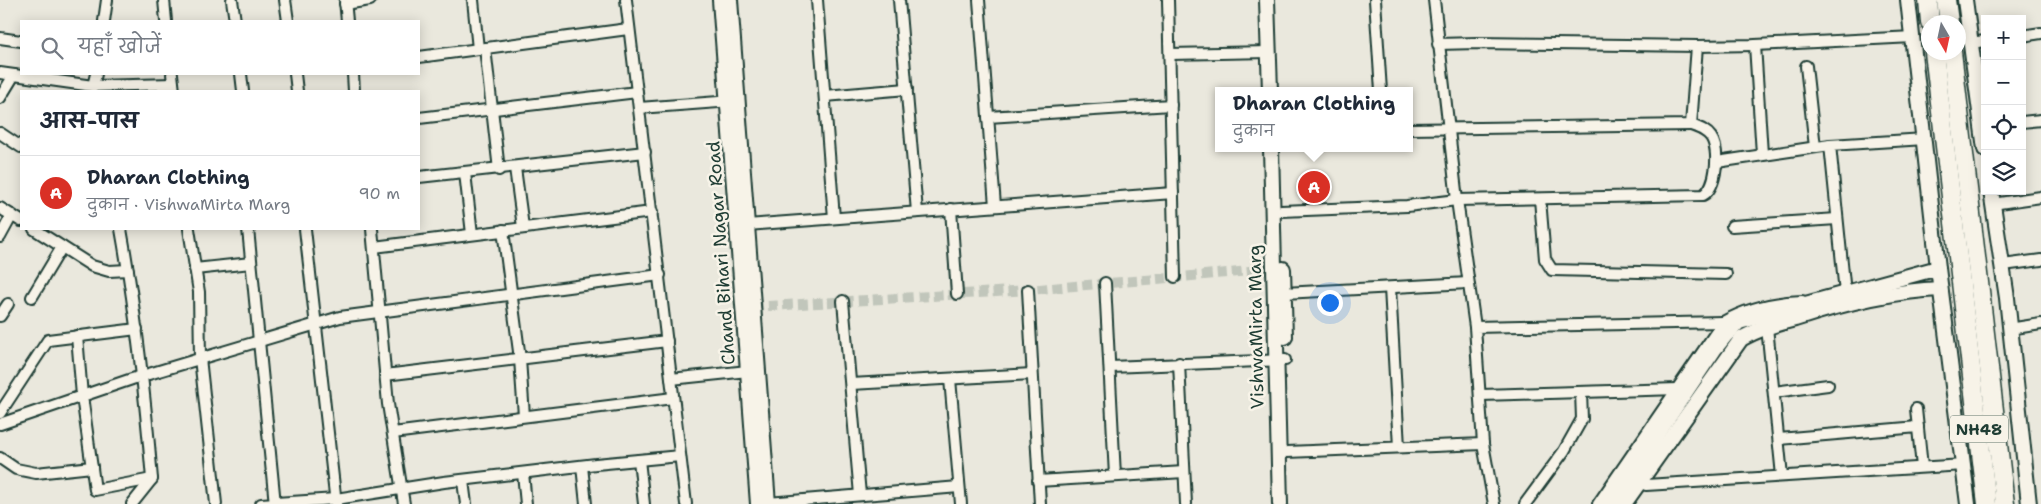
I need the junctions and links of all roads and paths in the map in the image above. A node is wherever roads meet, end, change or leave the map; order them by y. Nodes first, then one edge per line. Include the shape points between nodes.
1 (107, 0) edge
2 (164, 0) edge
3 (232, 0) edge
4 (285, 0) edge
5 (370, 0) edge
6 (473, 0) edge
7 (626, 0) edge
8 (720, 0) edge
9 (730, 0) edge
10 (817, 0) edge
11 (899, 0) edge
12 (979, 0) edge
13 (1168, 0) edge
14 (1267, 0) edge
15 (1277, 0) edge
16 (1375, 0) edge
17 (1434, 0) edge
18 (1908, 0) edge
19 (1928, 0) edge
20 (1946, 0) edge
21 (1965, 0) edge
22 (345, 2) edge
23 (1929, 15) edge
24 (1948, 15) edge
25 (104, 20) edge
26 (166, 20) edge
27 (235, 20) edge
28 (288, 20) edge
29 (347, 20) edge
30 (628, 29) junction
31 (2041, 33) edge
32 (2026, 35) edge
33 (1913, 37) junction
34 (0, 38) edge
35 (20, 41) edge
36 (1981, 42) edge
37 (1970, 43) junction
38 (1438, 44) junction
39 (1756, 45) junction
40 (1697, 46) junction
41 (481, 49) junction
42 (1269, 52) junction
43 (1170, 54) junction
44 (420, 57) edge
45 (1935, 60) edge
46 (1953, 60) edge
47 (1806, 66) dead end
48 (0, 73) edge
49 (14, 75) junction
50 (96, 75) edge
51 (241, 75) edge
52 (295, 75) edge
53 (353, 75) edge
54 (173, 83) edge
55 (93, 86) junction
56 (71, 87) edge
57 (1270, 87) edge
58 (1279, 87) edge
59 (1381, 87) edge
60 (126, 89) edge
61 (907, 89) junction
62 (242, 90) edge
63 (297, 90) edge
64 (354, 90) edge
65 (637, 92) junction
66 (824, 96) junction
67 (0, 98) edge
68 (733, 101) junction
69 (1171, 105) junction
70 (639, 108) junction
71 (492, 109) junction
72 (1981, 115) edge
73 (988, 117) junction
74 (420, 118) edge
75 (2041, 120) edge
76 (2026, 122) edge
77 (1691, 125) junction
78 (1449, 127) junction
79 (1413, 129) edge
80 (0, 133) edge
81 (1925, 139) junction
82 (1830, 145) junction
83 (20, 146) edge
84 (1815, 147) junction
85 (645, 152) junction
86 (1271, 152) edge
87 (1280, 152) edge
88 (1762, 154) junction
89 (1717, 162) junction
90 (515, 168) junction
91 (499, 170) junction
92 (465, 173) junction
93 (420, 177) edge
94 (1173, 193) junction
95 (2041, 197) edge
96 (1992, 198) edge
97 (1540, 199) junction
98 (1457, 200) junction
99 (995, 206) junction
100 (0, 208) edge
101 (952, 210) junction
102 (1282, 211) junction
103 (652, 212) junction
104 (917, 212) junction
105 (17, 218) edge
106 (834, 218) junction
107 (1838, 219) junction
108 (747, 225) junction
109 (1732, 226) dead end
110 (523, 227) junction
111 (40, 230) edge
112 (121, 230) edge
113 (190, 230) edge
114 (248, 230) edge
115 (305, 230) edge
116 (372, 230) edge
117 (503, 230) junction
118 (472, 234) junction
119 (0, 237) edge
120 (62, 247) junction
121 (374, 247) junction
122 (2041, 260) edge
123 (251, 263) junction
124 (2002, 266) junction
125 (1938, 268) junction
126 (195, 269) junction
127 (128, 270) junction
128 (1726, 274) dead end
129 (660, 275) junction
130 (1175, 277) dead end
131 (1105, 283) dead end
132 (1468, 283) junction
133 (1390, 288) junction
134 (1940, 289) junction
135 (1028, 290) dead end
136 (512, 293) junction
137 (1284, 293) junction
138 (1845, 293) junction
139 (957, 294) dead end
140 (32, 298) dead end
141 (1818, 300) junction
142 (843, 301) dead end
143 (8, 304) dead end
144 (379, 311) junction
145 (0, 316) edge
146 (1723, 322) junction
147 (317, 324) junction
148 (2041, 324) edge
149 (1475, 327) junction
150 (1768, 327) junction
151 (2009, 329) junction
152 (137, 330) junction
153 (77, 336) junction
154 (259, 340) junction
155 (667, 341) junction
156 (1736, 344) junction
157 (200, 358) junction
158 (520, 359) junction
159 (1280, 360) junction
160 (1179, 363) junction
161 (1110, 368) junction
162 (748, 371) junction
163 (1032, 374) junction
164 (385, 375) junction
165 (143, 376) junction
166 (671, 379) junction
167 (950, 379) junction
168 (851, 384) junction
169 (1828, 385) dead end
170 (1581, 392) junction
171 (1774, 392) junction
172 (1481, 394) junction
173 (82, 396) junction
174 (673, 398) junction
175 (1681, 401) junction
176 (1916, 409) dead end
177 (0, 413) edge
178 (524, 416) junction
179 (0, 424) edge
180 (1918, 427) junction
181 (393, 433) junction
182 (1779, 439) junction
183 (1483, 444) junction
184 (1399, 447) junction
185 (1287, 452) junction
186 (680, 456) junction
187 (0, 458) edge
188 (639, 460) junction
189 (1964, 465) junction
190 (582, 466) junction
191 (92, 467) junction
192 (1922, 467) junction
193 (1184, 472) junction
194 (523, 473) junction
195 (1115, 476) junction
196 (1782, 476) junction
197 (152, 479) junction
198 (463, 481) junction
199 (1038, 481) junction
200 (1646, 486) junction
201 (959, 487) junction
202 (402, 489) junction
203 (860, 495) junction
204 (2029, 499) edge
205 (336, 502) edge
206 (275, 503) edge
207 (132, 504) edge
208 (216, 504) edge
209 (262, 504) edge
210 (404, 504) edge
211 (466, 504) edge
212 (526, 504) edge
213 (586, 504) edge
214 (644, 504) edge
215 (686, 504) edge
216 (765, 504) edge
217 (961, 504) edge
218 (1040, 504) edge
219 (1186, 504) edge
220 (1280, 504) edge
221 (1287, 504) edge
222 (1494, 504) edge
223 (1525, 504) edge
224 (1598, 504) edge
225 (1610, 504) edge
226 (1624, 504) edge
227 (1632, 504) edge
228 (1968, 504) edge
229 (1987, 504) edge
230 (2005, 504) edge
231 (2041, 504) edge

1 - 25 street
2 - 26 street
3 - 27 street
4 - 28 street
5 - 22 street
6 - 41 street
7 - 30 street
8 - 68 street, Chand Bihari Nagar Road
9 - 68 street, Chand Bihari Nagar Road
10 - 66 street
11 - 61 street
12 - 73 street
13 - 43 street
14 - 42 street
15 - 58 street
16 - 59 street
17 - 38 street
18 - 33 street
19 - 23 highway
20 - 24 highway
21 - 37 street
22 - 29 street
30 - 41 street
30 - 65 street
31 - 32 street
33 - 39 street
33 - 81 street
34 - 35 street
36 - 37 street
37 - 72 street
38 - 40 street
38 - 78 street
39 - 40 street
39 - 88 street
40 - 77 street
41 - 44 street
41 - 71 street
42 - 43 street
42 - 57 street
43 - 69 street
45 - 229 highway, NH48
46 - 230 highway, NH48
47 - 84 street
48 - 49 street
49 - 56 street
49 - 67 street
50 - 55 street
51 - 62 street
52 - 63 street
53 - 64 street
54 - 60 street
55 - 56 street
55 - 60 street
61 - 66 street
61 - 104 street
65 - 70 street
65 - 71 street
66 - 106 street
68 - 70 street
68 - 108 street, Chand Bihari Nagar Road
68 - 162 street, Chand Bihari Nagar Road
69 - 73 street
69 - 94 street
70 - 85 street
71 - 74 street
71 - 91 street
73 - 99 street
75 - 76 street
77 - 78 street
77 - 89 street via 1705,131 1713,140
78 - 79 street
78 - 98 street
80 - 83 street
81 - 82 street
81 - 125 street
82 - 84 street
82 - 107 street
84 - 88 street
85 - 90 street
85 - 103 street
86 - 159 street, VishwaMirta Marg
87 - 102 street, VishwaMirta Marg
88 - 89 street
89 - 97 street via 1711,188 1703,195
90 - 91 street
90 - 110 street
91 - 92 street
92 - 93 street
92 - 118 street
94 - 99 street
94 - 130 street
95 - 96 street
96 - 124 street
97 - 98 street
97 - 128 street via 1545,259 1552,270
98 - 102 street via 1407,206
98 - 132 street
99 - 101 street
100 - 105 street
101 - 104 street
101 - 139 street
102 - 137 street, VishwaMirta Marg
103 - 110 street
103 - 129 street
104 - 106 street
105 - 119 street
106 - 108 street
107 - 109 street
107 - 138 street
108 - 216 street, Chand Bihari Nagar Road
110 - 117 street
111 - 120 street
112 - 127 street
113 - 126 street
114 - 123 street
115 - 147 street
116 - 121 street
117 - 118 street
117 - 136 street
118 - 121 street
120 - 127 street via 101,269
120 - 140 street
121 - 144 street
122 - 124 street
123 - 126 street
123 - 154 street
124 - 151 street
125 - 134 street
125 - 138 street
126 - 157 street via 199,292
127 - 152 street
129 - 136 street
129 - 155 street
131 - 161 street
132 - 133 street
132 - 149 street
133 - 137 street
133 - 184 street
134 - 150 street via 1873,298
134 - 189 street
135 - 163 street
136 - 144 street
136 - 158 street
137 - 159 street, VishwaMirta Marg
138 - 141 street
141 - 146 street via 1781,302 1736,314
141 - 175 street via 1740,322 1714,350
142 - 168 street
143 - 145 street
144 - 147 street
144 - 164 street
146 - 149 street
146 - 175 street
147 - 154 street
147 - 205 street
148 - 151 street
149 - 172 street
150 - 156 street via 1755,331
150 - 171 street
151 - 204 street
152 - 153 street
152 - 165 street
153 - 173 street
153 - 177 street via 48,340
154 - 157 street
154 - 206 street
155 - 158 street
155 - 166 street
156 - 175 street
156 - 200 street via 1736,357
157 - 165 street
157 - 208 street
158 - 164 street
158 - 178 street
159 - 160 street
159 - 185 street, VishwaMirta Marg
159 - 220 street, VishwaMirta Marg
160 - 161 street
160 - 193 street
161 - 195 street
162 - 166 street
162 - 216 street, Chand Bihari Nagar Road
163 - 167 street
163 - 199 street
164 - 181 street
165 - 173 street
165 - 197 street
166 - 174 street
167 - 168 street
167 - 201 street
168 - 203 street
169 - 171 street
170 - 172 street
170 - 175 street
170 - 223 street via 1582,419 1564,451
171 - 182 street
172 - 183 street
173 - 179 street
173 - 191 street
174 - 178 street
174 - 186 street
175 - 224 street
175 - 225 street
175 - 226 street
176 - 180 street
178 - 181 street
180 - 182 street
180 - 192 street
181 - 202 street
182 - 196 street
183 - 184 street
183 - 222 street
184 - 185 street
185 - 221 street, VishwaMirta Marg
186 - 188 street
186 - 215 street
187 - 191 street via 16,469 36,473
188 - 190 street
188 - 214 street
189 - 192 street
189 - 228 street
190 - 194 street
190 - 213 street
191 - 197 street via 95,490
192 - 196 street
193 - 195 street
193 - 219 street
194 - 198 street
194 - 212 street
195 - 199 street
196 - 200 street
197 - 207 street
198 - 202 street
198 - 211 street
199 - 218 street
200 - 227 street
201 - 203 street
201 - 217 street
202 - 205 street
202 - 210 street
203 - 216 street
204 - 231 street
205 - 206 street
206 - 209 street

